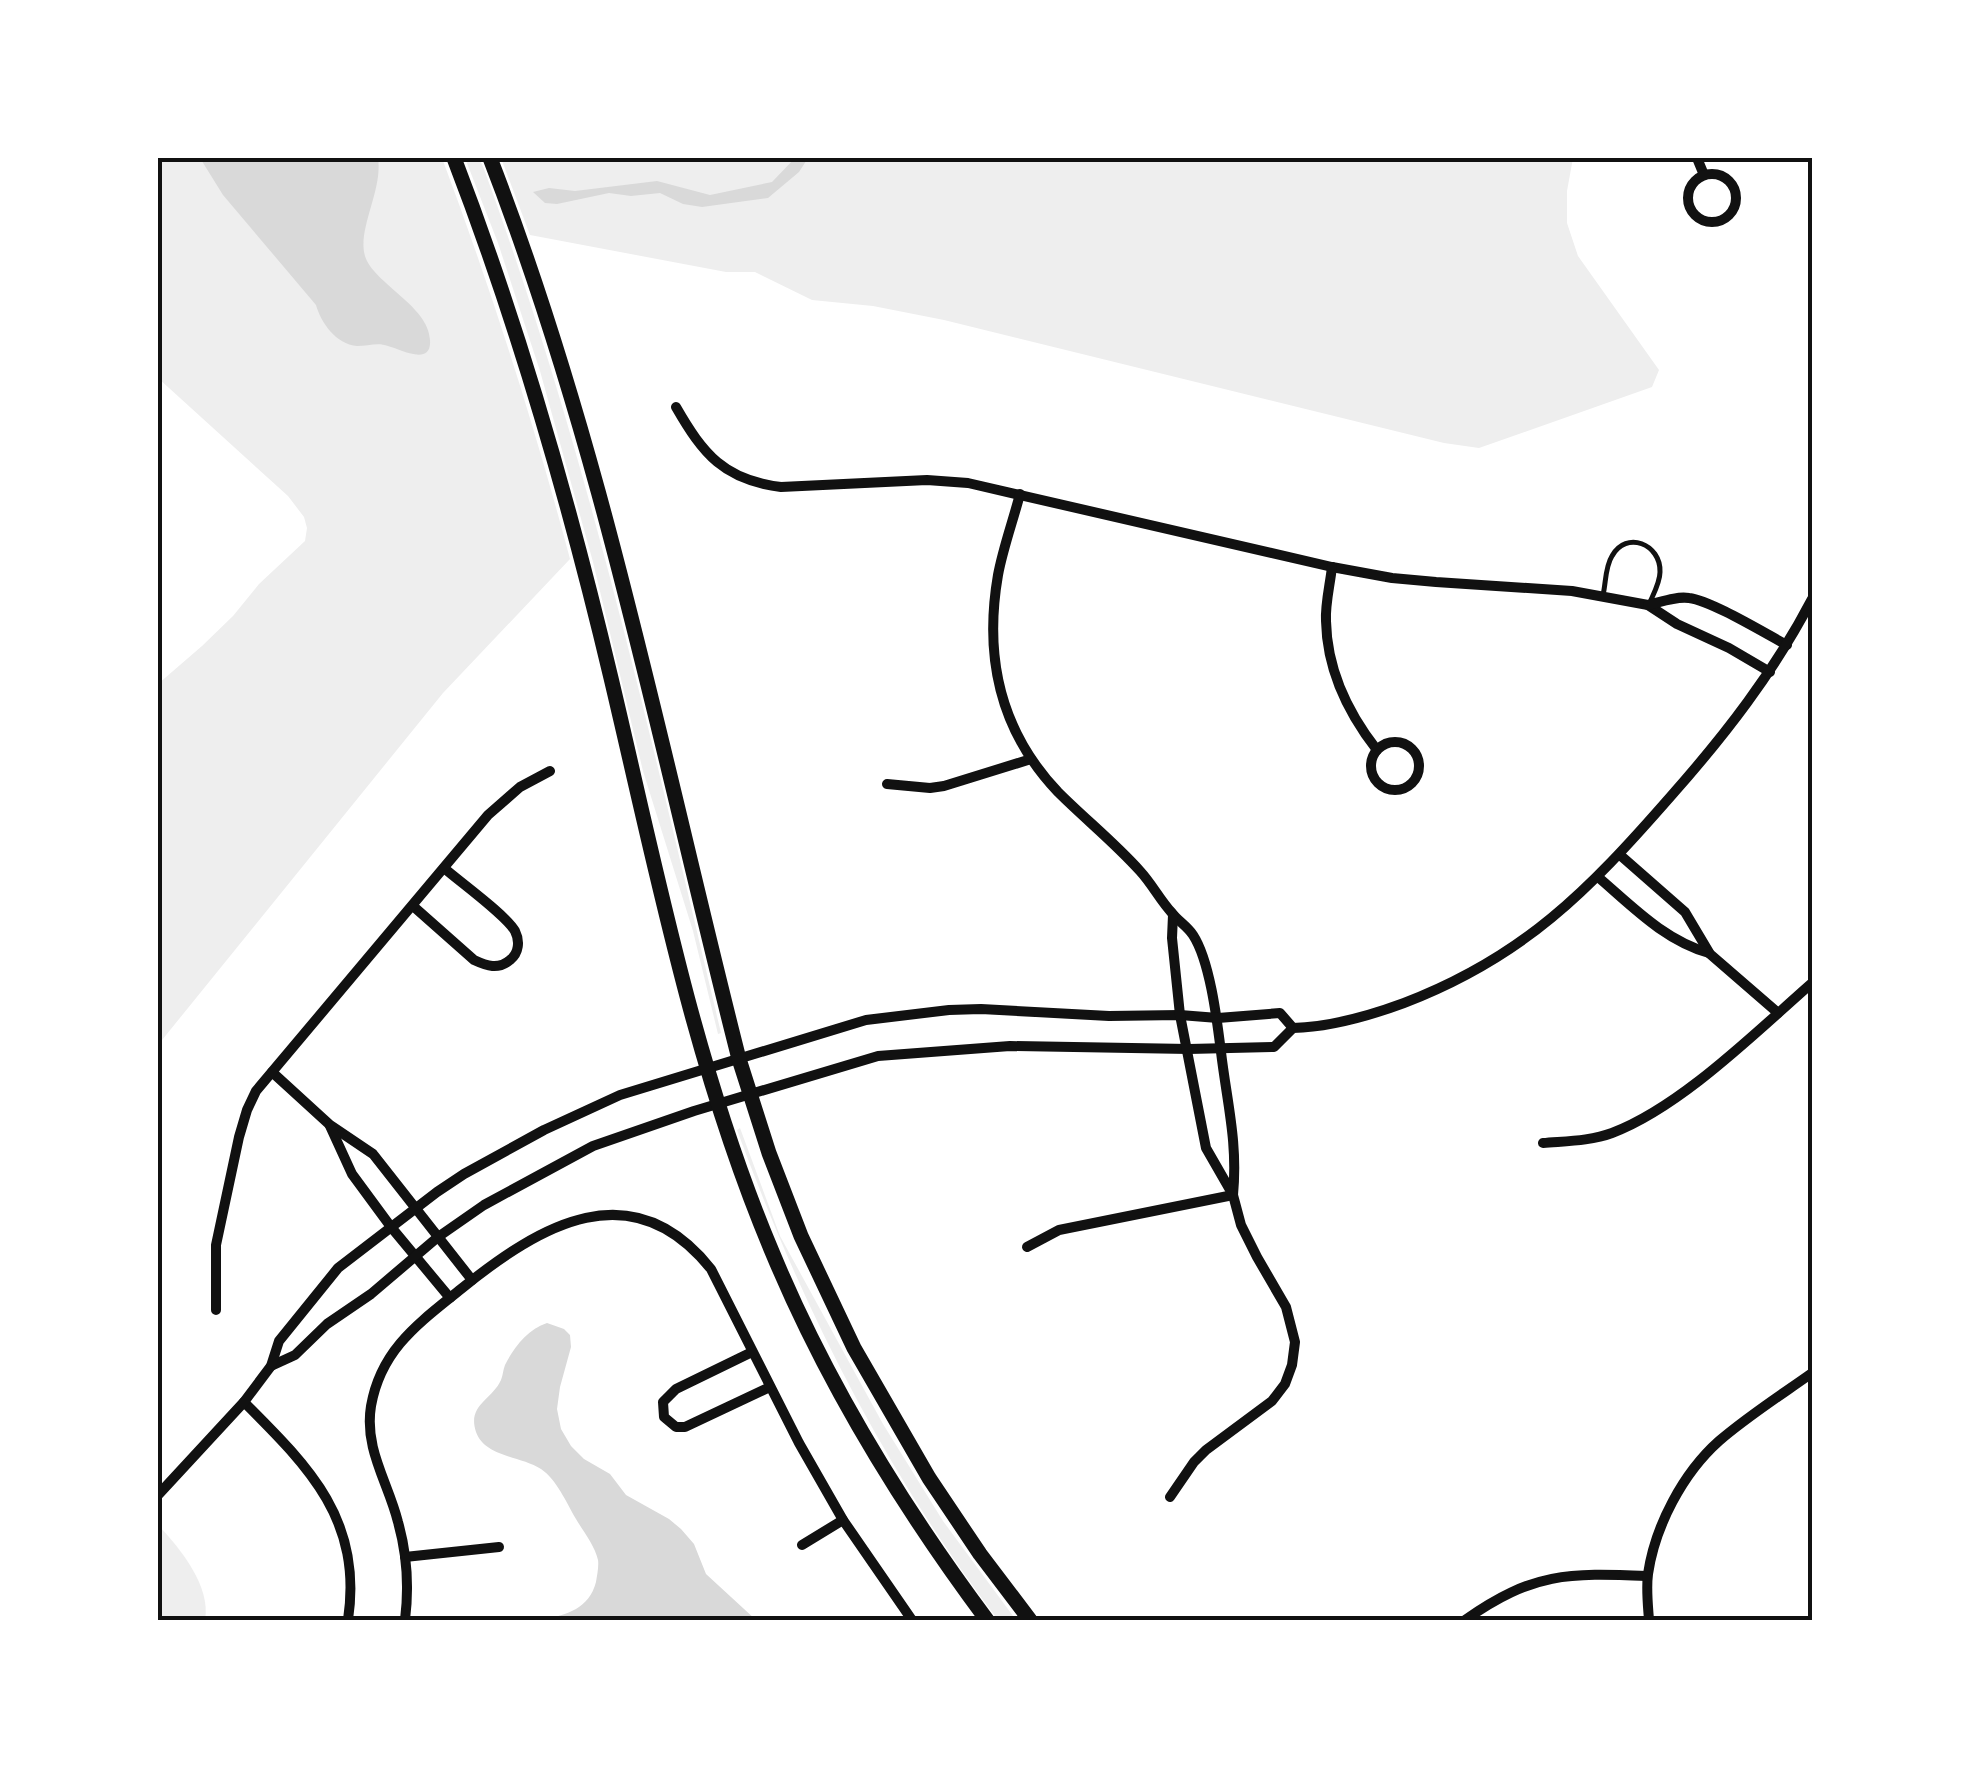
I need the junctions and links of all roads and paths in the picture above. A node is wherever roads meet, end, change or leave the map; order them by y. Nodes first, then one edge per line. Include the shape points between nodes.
1 (454, 158) edge
2 (490, 158) edge
3 (1697, 158) edge
4 (1704, 175) junction
5 (676, 407) dead end
6 (1020, 494) junction
7 (1332, 567) junction
8 (1604, 595) junction
9 (1812, 600) edge
10 (1648, 605) junction
11 (1786, 644) junction
12 (1770, 672) junction
13 (1377, 750) junction
14 (1032, 760) junction
15 (550, 771) dead end
16 (887, 784) dead end
17 (1620, 854) junction
18 (444, 868) junction
19 (1598, 877) junction
20 (413, 906) junction
21 (1173, 915) junction
22 (1710, 954) junction
23 (1812, 983) edge
24 (1778, 1013) junction
25 (1180, 1014) junction
26 (1218, 1018) junction
27 (1293, 1028) junction
28 (1188, 1049) junction
29 (1220, 1049) junction
30 (739, 1059) junction
31 (708, 1069) junction
32 (272, 1072) junction
33 (750, 1095) junction
34 (717, 1105) junction
35 (330, 1125) junction
36 (1543, 1144) dead end
37 (1233, 1195) junction
38 (415, 1209) junction
39 (391, 1227) junction
40 (438, 1237) junction
41 (1028, 1247) dead end
42 (416, 1255) junction
43 (472, 1280) junction
44 (450, 1298) junction
45 (216, 1310) dead end
46 (752, 1352) junction
47 (272, 1366) junction
48 (1812, 1373) edge
49 (770, 1387) junction
50 (244, 1402) junction
51 (158, 1495) edge
52 (1170, 1497) dead end
53 (843, 1520) junction
54 (802, 1546) dead end
55 (500, 1547) dead end
56 (405, 1557) junction
57 (1648, 1576) junction
58 (348, 1620) edge
59 (405, 1620) edge
60 (912, 1620) edge
61 (987, 1620) edge
62 (1030, 1620) edge
63 (1466, 1620) edge
64 (1649, 1620) edge

1 - 31 main road via 554,455
2 - 30 main road via 595,476
3 - 4 street
4 - 4 street via 1690,187 1688,203 1698,217 1716,221 1731,212 1735,196 1720,175
5 - 6 street via 704,452 761,485 948,480
6 - 7 street
6 - 14 street via 999,570 992,648 1007,710
7 - 8 street
7 - 13 street via 1328,645 1353,717
8 - 10 street
8 - 10 lane via 1608,560 1625,542 1637,541 1659,560
9 - 11 street
10 - 11 street via 1690,598
10 - 12 street
11 - 12 street
12 - 17 street
13 - 13 street via 1371,766 1377,782 1396,790 1414,781 1419,766 1410,748 1392,742
14 - 16 street via 944,786
14 - 21 street via 1143,874
15 - 18 street via 504,799
17 - 19 street
17 - 22 street via 1685,912
18 - 20 street
18 - 20 street via 506,920 516,932 516,953 495,967 474,960
19 - 22 street via 1672,938
19 - 27 street via 1501,956 1436,991 1346,1021
20 - 32 street
21 - 25 street
21 - 26 street via 1199,946
22 - 24 street
23 - 24 street
24 - 36 street via 1651,1112 1598,1137
25 - 26 street
25 - 28 street
25 - 30 street via 948,1010 866,1020
26 - 27 street via 1280,1013
26 - 29 street
27 - 29 street via 1274,1047
28 - 29 street
28 - 33 street via 1010,1046 878,1056
28 - 37 street via 1206,1148
29 - 37 street via 1235,1144
30 - 31 street
30 - 33 main road
31 - 34 main road
31 - 38 street via 586,1110 464,1174
32 - 35 street
32 - 45 street via 251,1099 239,1137 216,1245
33 - 34 street
33 - 62 main road via 801,1236 862,1361 939,1494
34 - 40 street via 593,1146 484,1204
34 - 61 main road via 773,1255 831,1377 900,1496
35 - 38 street via 373,1154
35 - 39 street via 352,1174
37 - 41 street via 1059,1230
37 - 52 street via 1241,1225 1292,1322 1292,1365 1272,1401 1206,1450
38 - 39 street
38 - 40 street
39 - 42 street
39 - 47 street via 338,1268 279,1341
40 - 42 street
40 - 43 street
42 - 44 street
42 - 47 street via 296,1354
43 - 44 street
43 - 46 street via 571,1220 625,1216 655,1223 680,1236 711,1269
44 - 56 street via 396,1346 371,1408 372,1453
46 - 49 street
46 - 49 street via 676,1389 662,1402 664,1417 685,1428
47 - 50 street
48 - 57 street via 1737,1426 1696,1466 1666,1517
49 - 53 street
50 - 51 street
50 - 58 street via 299,1457 326,1496 345,1546
53 - 54 street
53 - 60 street
55 - 56 street
56 - 59 street
57 - 63 street via 1554,1577 1523,1586
57 - 64 street

